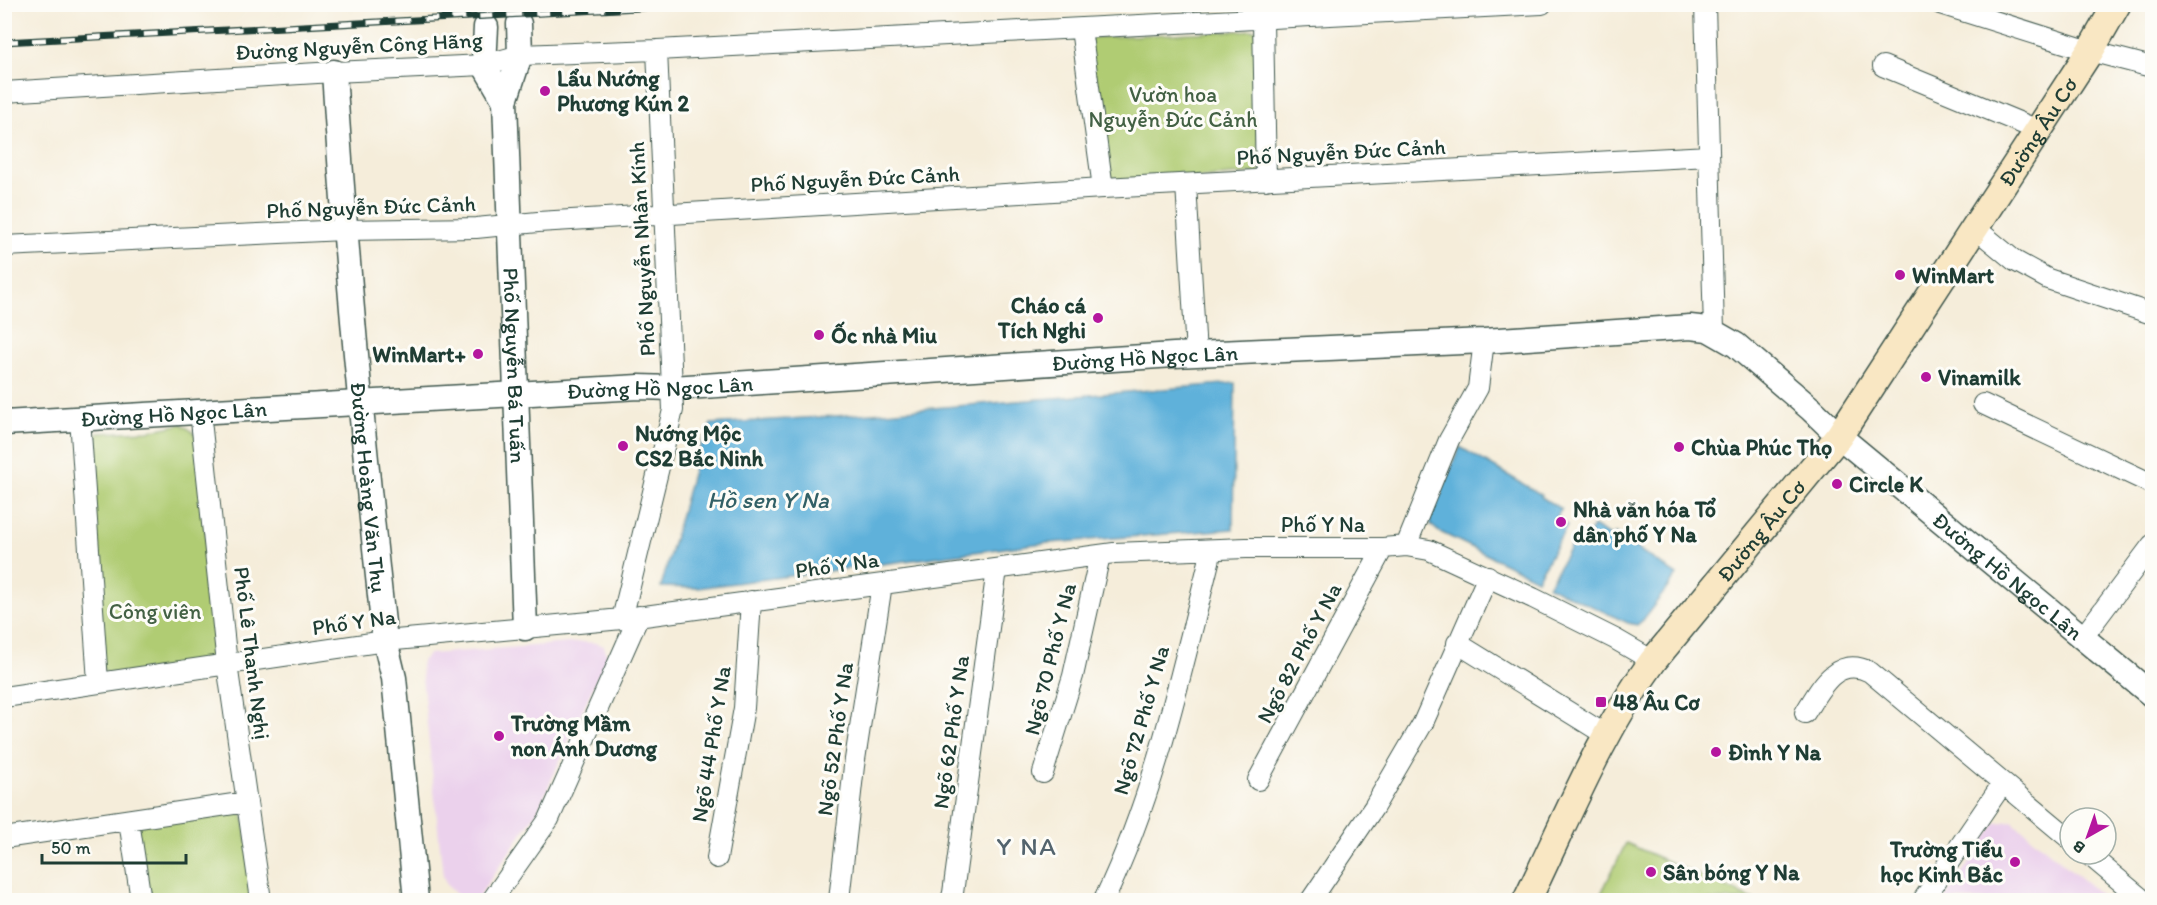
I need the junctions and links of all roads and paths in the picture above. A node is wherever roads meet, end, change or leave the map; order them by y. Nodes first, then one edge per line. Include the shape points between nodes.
1 (1542, 4) edge
2 (1705, 4) edge
3 (1940, 4) edge
4 (2117, 4) edge
5 (2129, 4) edge
6 (486, 13) edge
7 (1263, 20) junction
8 (519, 24) tunnel mouth
9 (1081, 29) junction
10 (657, 50) junction
11 (2090, 51) junction
12 (520, 55) junction
13 (484, 65) junction
14 (1883, 66) dead end
15 (2152, 67) edge
16 (334, 72) junction
17 (4, 92) edge
18 (505, 101) junction
19 (2038, 129) junction
20 (1709, 156) junction
21 (1266, 180) junction
22 (1186, 184) junction
23 (1103, 188) junction
24 (665, 214) junction
25 (510, 226) junction
26 (1975, 228) junction
27 (344, 230) junction
28 (4, 246) edge
29 (2152, 314) edge
30 (1714, 331) junction
31 (1484, 341) junction
32 (1196, 354) junction
33 (672, 388) junction
34 (516, 394) junction
35 (359, 403) junction
36 (1983, 404) dead end
37 (200, 411) junction
38 (80, 418) junction
39 (4, 423) edge
40 (1839, 436) junction
41 (2152, 484) edge
42 (2152, 545) edge
43 (1406, 546) junction
44 (1383, 548) junction
45 (1212, 550) junction
46 (1100, 555) junction
47 (997, 569) junction
48 (1488, 576) junction
49 (882, 584) junction
50 (752, 601) junction
51 (630, 617) junction
52 (525, 628) junction
53 (2083, 638) junction
54 (385, 640) junction
55 (1457, 643) junction
56 (1653, 661) junction
57 (227, 664) junction
58 (98, 682) junction
59 (2152, 695) edge
60 (4, 697) edge
61 (1805, 713) dead end
62 (1606, 735) junction
63 (1043, 773) dead end
64 (1258, 780) dead end
65 (2003, 783) junction
66 (247, 802) junction
67 (129, 821) junction
68 (2058, 829) edge
69 (4, 838) edge
70 (717, 858) dead end
71 (2102, 866) edge
72 (141, 900) edge
73 (261, 900) edge
74 (416, 900) edge
75 (492, 900) edge
76 (839, 900) edge
77 (951, 900) edge
78 (1104, 900) edge
79 (1311, 900) edge
80 (1527, 900) edge
81 (1923, 900) edge
82 (2143, 900) edge

1 - 7 street, Đường Nguyễn Công Hãng
2 - 20 street
3 - 11 street
4 - 11 main road, Đường Âu Cơ
5 - 11 main road, Đường Âu Cơ
6 - 13 street
7 - 9 street, Đường Nguyễn Công Hãng
7 - 21 street
8 - 12 street
9 - 10 street, Đường Nguyễn Công Hãng
9 - 23 street
10 - 12 street, Đường Nguyễn Công Hãng
10 - 24 street, Phố Nguyễn Nhân Kính
11 - 15 street
11 - 19 main road, Đường Âu Cơ
12 - 13 street, Đường Nguyễn Công Hãng
12 - 18 street
13 - 16 street, Đường Nguyễn Công Hãng
13 - 18 street
14 - 19 street
16 - 17 street, Đường Nguyễn Công Hãng
16 - 27 street, Đường Hoàng Văn Thụ
18 - 25 street, Phố Nguyễn Bá Tuấn
19 - 26 main road, Đường Âu Cơ
20 - 21 street, Phố Nguyễn Đức Cảnh
20 - 30 street
21 - 22 street, Phố Nguyễn Đức Cảnh
22 - 23 street, Phố Nguyễn Đức Cảnh
22 - 32 street
23 - 24 street, Phố Nguyễn Đức Cảnh
24 - 25 street, Phố Nguyễn Đức Cảnh
24 - 33 street, Phố Nguyễn Nhân Kính
25 - 27 street, Phố Nguyễn Đức Cảnh
25 - 34 street, Phố Nguyễn Bá Tuấn
26 - 29 street via 2015,261 2048,279
26 - 40 main road, Đường Âu Cơ
27 - 28 street, Phố Nguyễn Đức Cảnh
27 - 35 street, Đường Hoàng Văn Thụ
30 - 31 street, Đường Hồ Ngọc Lân via 1690,327
30 - 40 street, Đường Hồ Ngọc Lân via 1746,353
31 - 32 street, Đường Hồ Ngọc Lân
31 - 43 street via 1478,388 1449,440
32 - 33 street, Đường Hồ Ngọc Lân
33 - 34 street, Đường Hồ Ngọc Lân
33 - 51 street, Phố Nguyễn Nhân Kính via 673,410
34 - 35 street, Đường Hồ Ngọc Lân
34 - 52 street, Phố Nguyễn Bá Tuấn
35 - 37 street, Đường Hồ Ngọc Lân
35 - 54 street, Đường Hoàng Văn Thụ
36 - 41 street
37 - 38 street, Đường Hồ Ngọc Lân
37 - 57 street, Phố Lê Thanh Nghị
38 - 39 street, Đường Hồ Ngọc Lân
38 - 58 street
40 - 53 street, Đường Hồ Ngọc Lân
40 - 56 main road, Đường Âu Cơ
42 - 53 street
43 - 44 street, Phố Y Na
43 - 48 street, Phố Y Na via 1429,550
44 - 45 street, Phố Y Na
44 - 64 street, Ngõ 82 Phố Y Na
45 - 46 street, Phố Y Na
45 - 78 street, Ngõ 72 Phố Y Na via 1161,750 1118,872
46 - 47 street, Phố Y Na
46 - 63 street, Ngõ 70 Phố Y Na via 1073,676
47 - 49 street, Phố Y Na
47 - 77 street, Ngõ 62 Phố Y Na
48 - 55 street
48 - 56 street, Phố Y Na
49 - 50 street, Phố Y Na
49 - 76 street, Ngõ 52 Phố Y Na via 854,766
50 - 51 street, Phố Y Na
50 - 70 street, Ngõ 44 Phố Y Na via 744,708
51 - 52 street, Phố Y Na
51 - 75 street, Phố Nguyễn Nhân Kính via 549,819
52 - 54 street, Phố Y Na
53 - 59 street, Đường Hồ Ngọc Lân
54 - 57 street, Phố Y Na
54 - 74 street, Đường Hoàng Văn Thụ via 393,678
55 - 62 street
55 - 79 street via 1403,761
56 - 62 main road, Đường Âu Cơ
57 - 58 street, Phố Y Na
57 - 66 street, Phố Lê Thanh Nghị
58 - 60 street, Phố Y Na
61 - 65 street via 1829,677 1838,670 1862,668
62 - 80 main road, Đường Âu Cơ
65 - 68 street
65 - 81 street
66 - 67 street
66 - 73 street, Phố Lê Thanh Nghị
67 - 69 street
67 - 72 street
71 - 82 street

